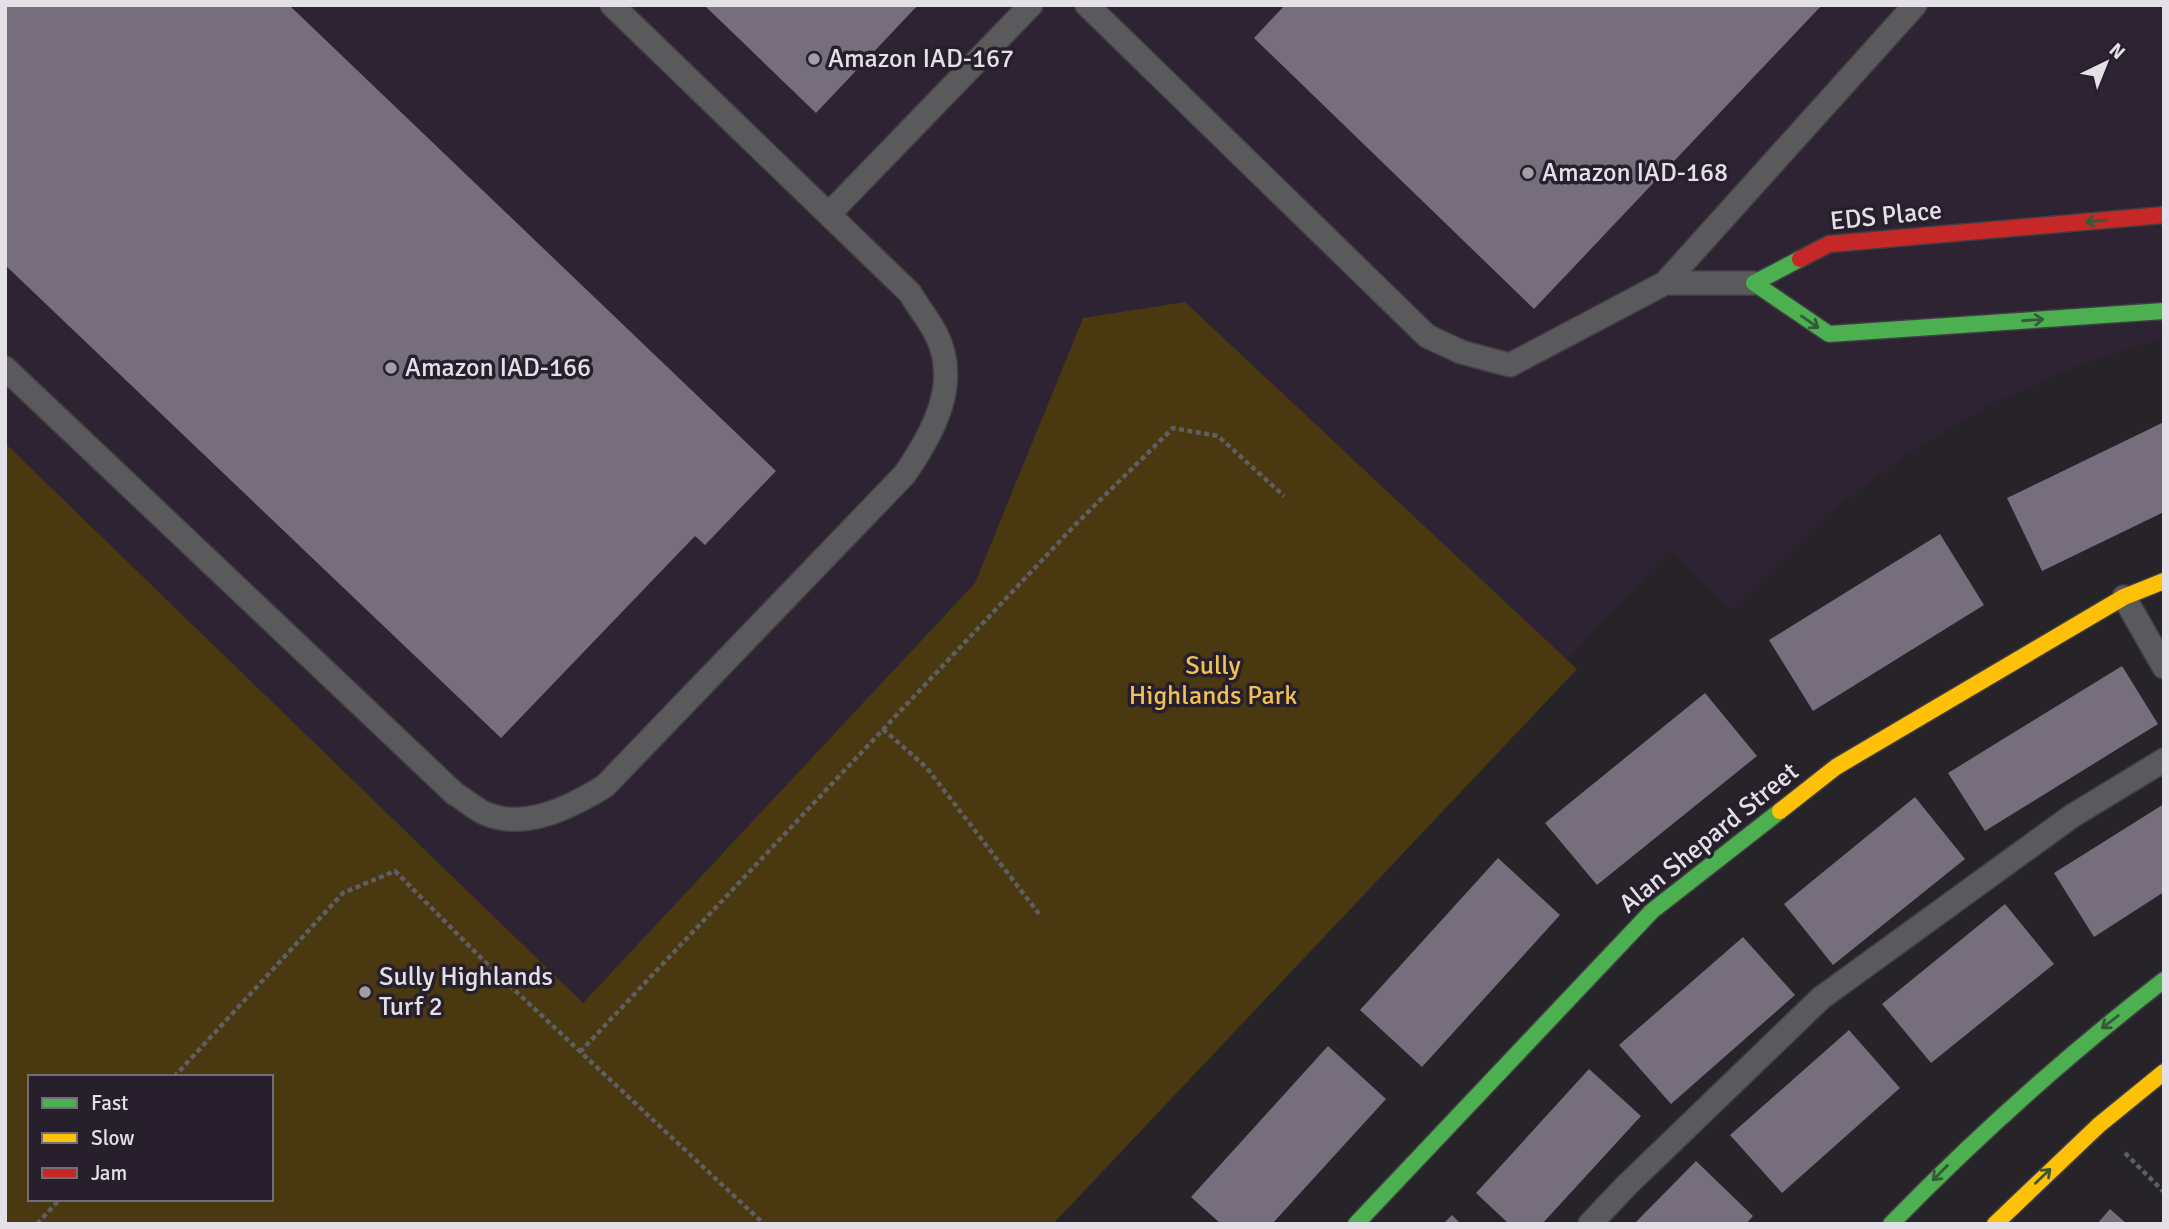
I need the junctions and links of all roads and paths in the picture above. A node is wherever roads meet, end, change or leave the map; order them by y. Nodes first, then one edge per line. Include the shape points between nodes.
1 (612, 5) edge
2 (1031, 5) edge
3 (1087, 5) edge
4 (1915, 5) edge
5 (829, 214) junction
6 (2164, 215) edge
7 (1665, 283) junction
8 (1754, 283) junction
9 (2164, 311) edge
10 (5, 368) edge
11 (1284, 496) dead end
12 (2164, 580) edge
13 (2124, 597) junction
14 (2164, 667) edge
15 (883, 729) junction
16 (2164, 760) edge
17 (1039, 914) dead end
18 (2164, 980) edge
19 (580, 1052) junction
20 (2164, 1072) edge
21 (176, 1075) edge
22 (2124, 1152) dead end
23 (2164, 1192) edge
24 (58, 1201) edge
25 (37, 1224) edge
26 (764, 1224) edge
27 (1356, 1224) edge
28 (1590, 1224) edge
29 (1891, 1224) edge
30 (1994, 1224) edge

1 - 5 lane
2 - 5 lane
3 - 7 lane via 1427,336 1510,366
4 - 7 lane
5 - 10 lane via 909,293 937,336 947,373 932,430 905,474 605,786 576,804 542,816 510,818 484,813 455,793
6 -> 8 street, EDS Place via 1829,244
7 - 8 lane
8 -> 9 street via 1829,334
11 - 15 path via 1218,436 1173,428
12 - 13 street, Alan Shepard Street
13 - 14 lane
13 - 27 street, Alan Shepard Street via 1836,767 1652,911
15 - 17 path via 927,768
15 - 19 path
16 - 28 lane via 2072,816 1821,998
18 -> 29 street via 2027,1090
19 - 21 path via 395,871 343,893
19 - 26 path
30 -> 20 street via 2099,1125
22 - 23 path
24 - 25 path

